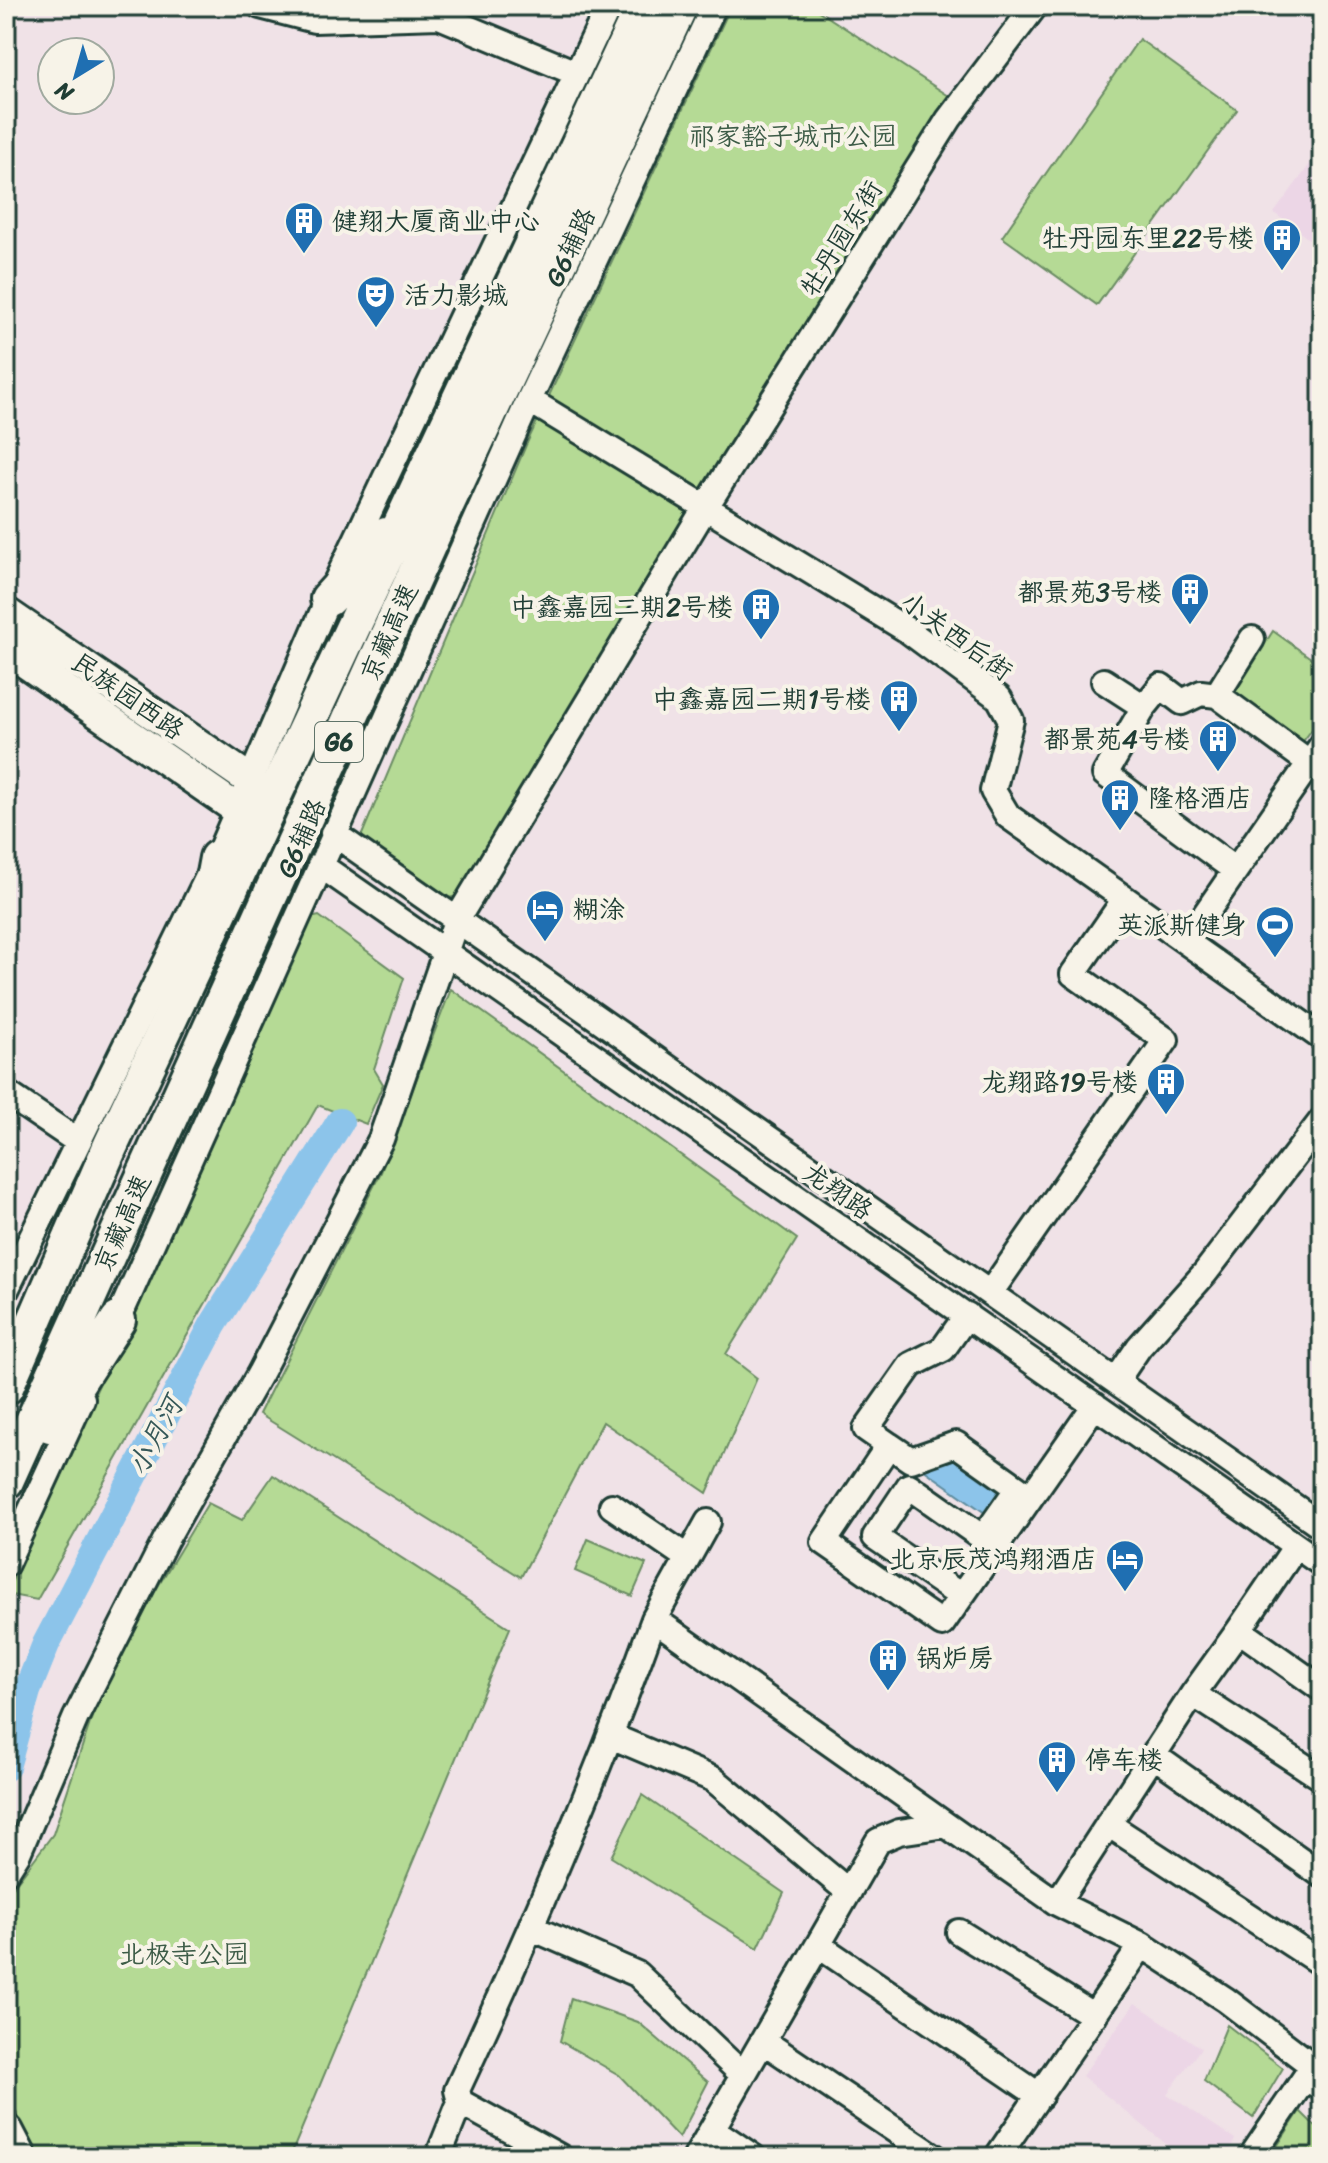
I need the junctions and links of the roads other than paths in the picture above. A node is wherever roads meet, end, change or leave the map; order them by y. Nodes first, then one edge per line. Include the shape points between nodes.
1 (260, 6) edge
2 (609, 6) edge
3 (643, 6) edge
4 (680, 6) edge
5 (714, 6) edge
6 (1035, 6) edge
7 (576, 73) junction
8 (529, 400) junction
9 (411, 508) junction
10 (705, 508) junction
11 (328, 599) junction
12 (6, 613) edge
13 (1252, 639) dead end
14 (6, 649) edge
15 (1104, 681) dead end
16 (1217, 695) junction
17 (1144, 707) junction
18 (1316, 754) edge
19 (250, 780) junction
20 (237, 809) junction
21 (333, 833) junction
22 (217, 858) junction
23 (320, 865) junction
24 (1235, 870) junction
25 (1125, 899) junction
26 (456, 921) junction
27 (1186, 942) junction
28 (444, 949) junction
29 (199, 961) junction
30 (1322, 1038) edge
31 (6, 1093) edge
32 (1322, 1120) edge
33 (77, 1141) junction
34 (110, 1147) junction
35 (6, 1290) edge
36 (990, 1293) junction
37 (967, 1315) junction
38 (118, 1320) junction
39 (6, 1331) edge
40 (1116, 1381) junction
41 (6, 1387) edge
42 (1095, 1405) junction
43 (892, 1452) junction
44 (6, 1481) edge
45 (6, 1492) edge
46 (612, 1506) dead end
47 (708, 1522) dead end
48 (1322, 1526) edge
49 (1296, 1546) junction
50 (688, 1558) junction
51 (6, 1564) edge
52 (1322, 1564) edge
53 (961, 1596) junction
54 (654, 1619) junction
55 (1239, 1630) junction
56 (1322, 1689) edge
57 (1193, 1694) junction
58 (611, 1736) junction
59 (1153, 1755) junction
60 (1322, 1778) edge
61 (1108, 1824) junction
62 (946, 1825) junction
63 (6, 1872) edge
64 (1322, 1875) edge
65 (849, 1892) junction
66 (1057, 1903) junction
67 (532, 1928) junction
68 (959, 1932) dead end
69 (818, 1945) junction
70 (1142, 1945) junction
71 (1322, 1964) edge
72 (1094, 2016) junction
73 (763, 2041) junction
74 (743, 2075) junction
75 (1318, 2076) edge
76 (1040, 2096) junction
77 (460, 2102) junction
78 (712, 2129) junction
79 (6, 2132) edge
80 (19, 2157) edge
81 (438, 2157) edge
82 (560, 2157) edge
83 (696, 2157) edge
84 (753, 2157) edge
85 (935, 2157) edge
86 (997, 2157) edge
87 (1251, 2157) edge

1 - 7 street via 314,20 439,16
2 - 7 street
3 - 9 highway, 京藏高速 / G6
4 - 44 highway, 京藏高速 / G6 via 446,506
5 - 8 street, G6辅路
6 - 10 street, 牡丹园东街 via 949,119
7 - 11 street
8 - 10 street, 小关西后街
8 - 21 street, G6辅路
9 - 11 highway
9 - 29 highway, 京藏高速 / G6
10 - 25 street, 小关西后街 via 907,630 999,698 1011,720 993,791 1008,816
10 - 26 street, 牡丹园东街
11 - 19 street
12 - 19 main road, 民族园西路
13 - 16 street
14 - 20 main road, 民族园西路
15 - 17 street
16 - 17 street via 1201,693 1182,702 1161,686
16 - 18 street
17 - 24 street via 1105,774
18 - 24 street
19 - 20 street
20 - 22 street
21 - 23 street, G6辅路
21 - 26 street, 龙翔路
22 - 29 highway
22 - 33 street
23 - 28 street, 龙翔路
23 - 38 street, G6辅路
24 - 27 street
25 - 27 street, 小关西后街
25 - 36 street via 1073,974 1166,1040
26 - 28 street, 牡丹园东街
26 - 36 street, 龙翔路
27 - 30 street, 小关西后街
28 - 37 street, 龙翔路
28 - 63 street, 牡丹园东街 via 381,1139 159,1553
29 - 34 highway, 京藏高速 / G6
31 - 33 street
32 - 40 street
33 - 35 street
34 - 39 highway
34 - 41 highway, 京藏高速 / G6
36 - 40 street, 龙翔路
37 - 42 street, 龙翔路
37 - 43 street via 943,1349 911,1365 866,1429
38 - 45 highway
38 - 51 street, G6辅路
40 - 48 street, 龙翔路
42 - 49 street, 龙翔路
42 - 53 street via 1032,1486
43 - 53 street via 824,1542 942,1624
43 - 53 street via 911,1460 956,1444 1018,1488 983,1538 909,1486 875,1537
46 - 50 street
47 - 50 street
49 - 52 street, 龙翔路
49 - 55 street
50 - 54 street
54 - 58 street
54 - 62 street
55 - 56 street
55 - 57 street
57 - 59 street
57 - 60 street
58 - 65 street via 713,1779
58 - 67 street
59 - 61 street
59 - 64 street
61 - 66 street
61 - 71 street
62 - 65 street via 922,1826 878,1841
62 - 66 street
65 - 69 street
66 - 70 street
67 - 74 street via 637,1974
67 - 77 street via 457,2090
68 - 72 street
69 - 73 street
69 - 76 street
70 - 72 street
70 - 75 street via 1226,2000
72 - 76 street
73 - 74 street
73 - 85 street
74 - 78 street
75 - 87 street
76 - 86 street
77 - 81 street
77 - 82 street
78 - 83 street
78 - 84 street
79 - 80 highway

